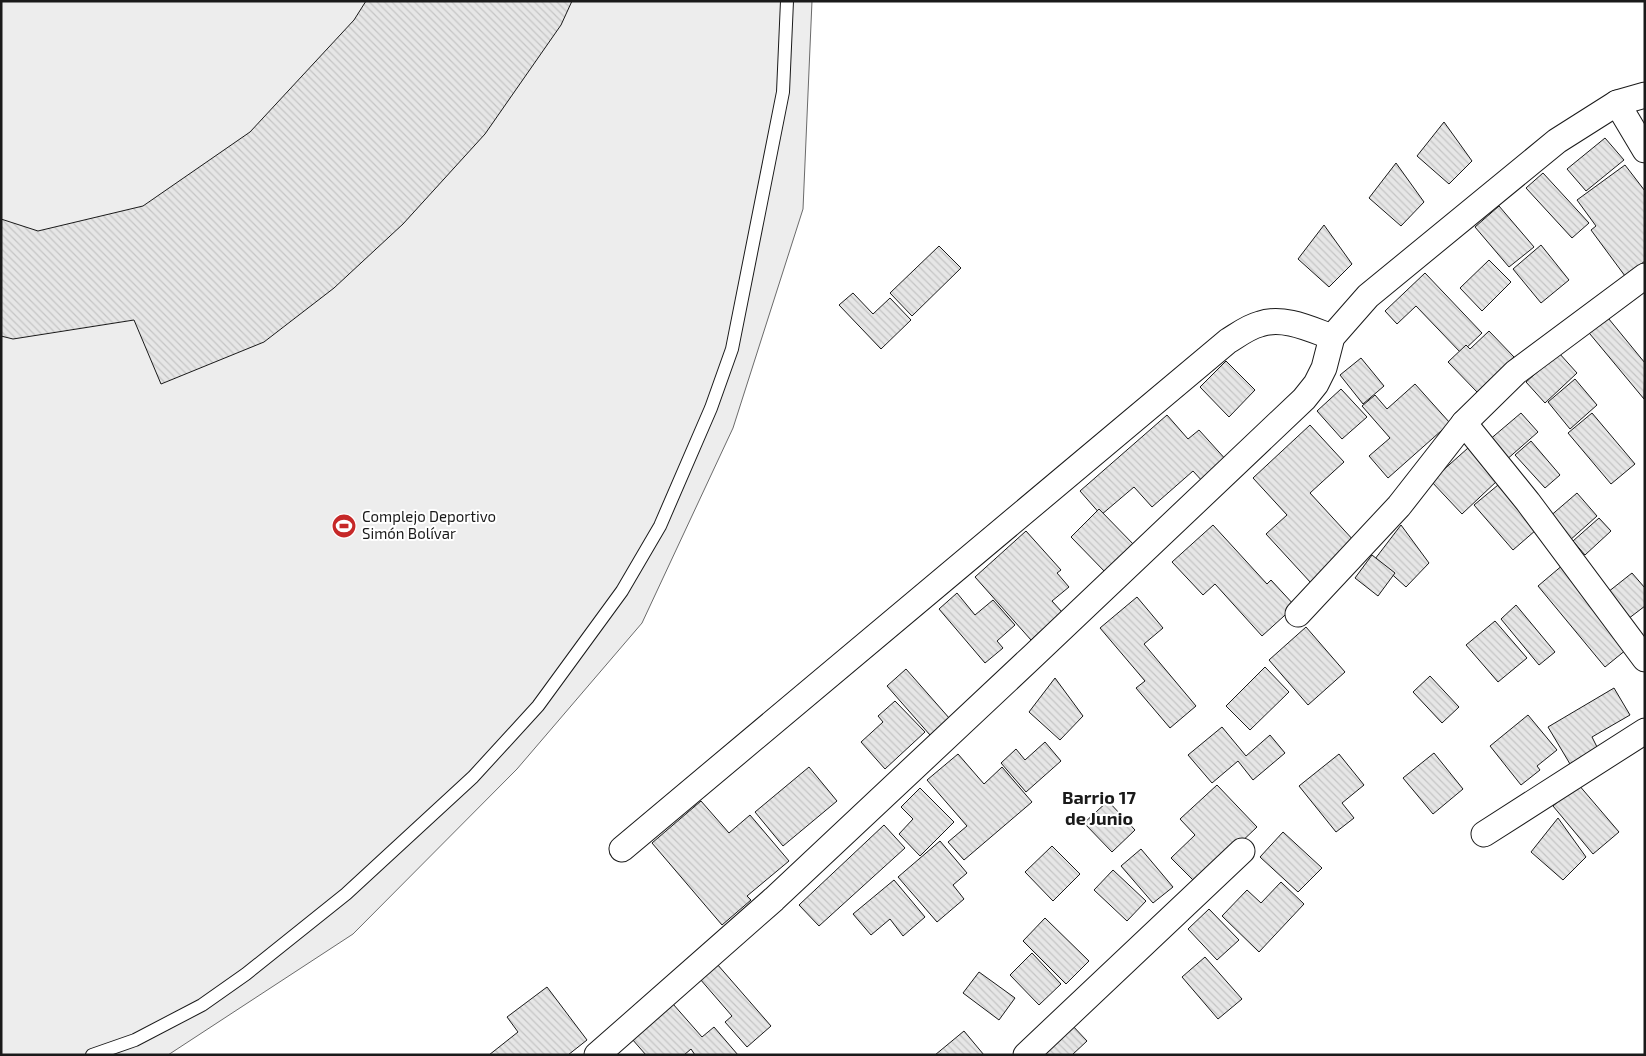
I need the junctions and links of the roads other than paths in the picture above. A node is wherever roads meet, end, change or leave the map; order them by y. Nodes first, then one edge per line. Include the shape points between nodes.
1 (786, 1) edge
2 (1645, 95) edge
3 (1617, 103) junction
4 (1645, 150) edge
5 (1645, 276) edge
6 (1332, 338) junction
7 (1464, 422) junction
8 (1298, 614) dead end
9 (1645, 659) edge
10 (1645, 731) edge
11 (1484, 834) dead end
12 (622, 849) dead end
13 (1242, 851) dead end
14 (92, 1055) edge
15 (597, 1055) edge
16 (1026, 1055) edge

1 - 14 lane via 783,92 732,349 711,408 660,526 622,591 538,706 473,777 346,894 202,1005 135,1040
2 - 3 street
3 - 4 street
3 - 6 street via 1557,141 1368,296
5 - 7 street via 1516,372
6 - 12 street via 1299,324 1278,322 1261,323 1228,341
6 - 15 street via 1324,368 1304,399 774,899
7 - 8 street via 1399,506
7 - 9 street
10 - 11 street
13 - 16 street

